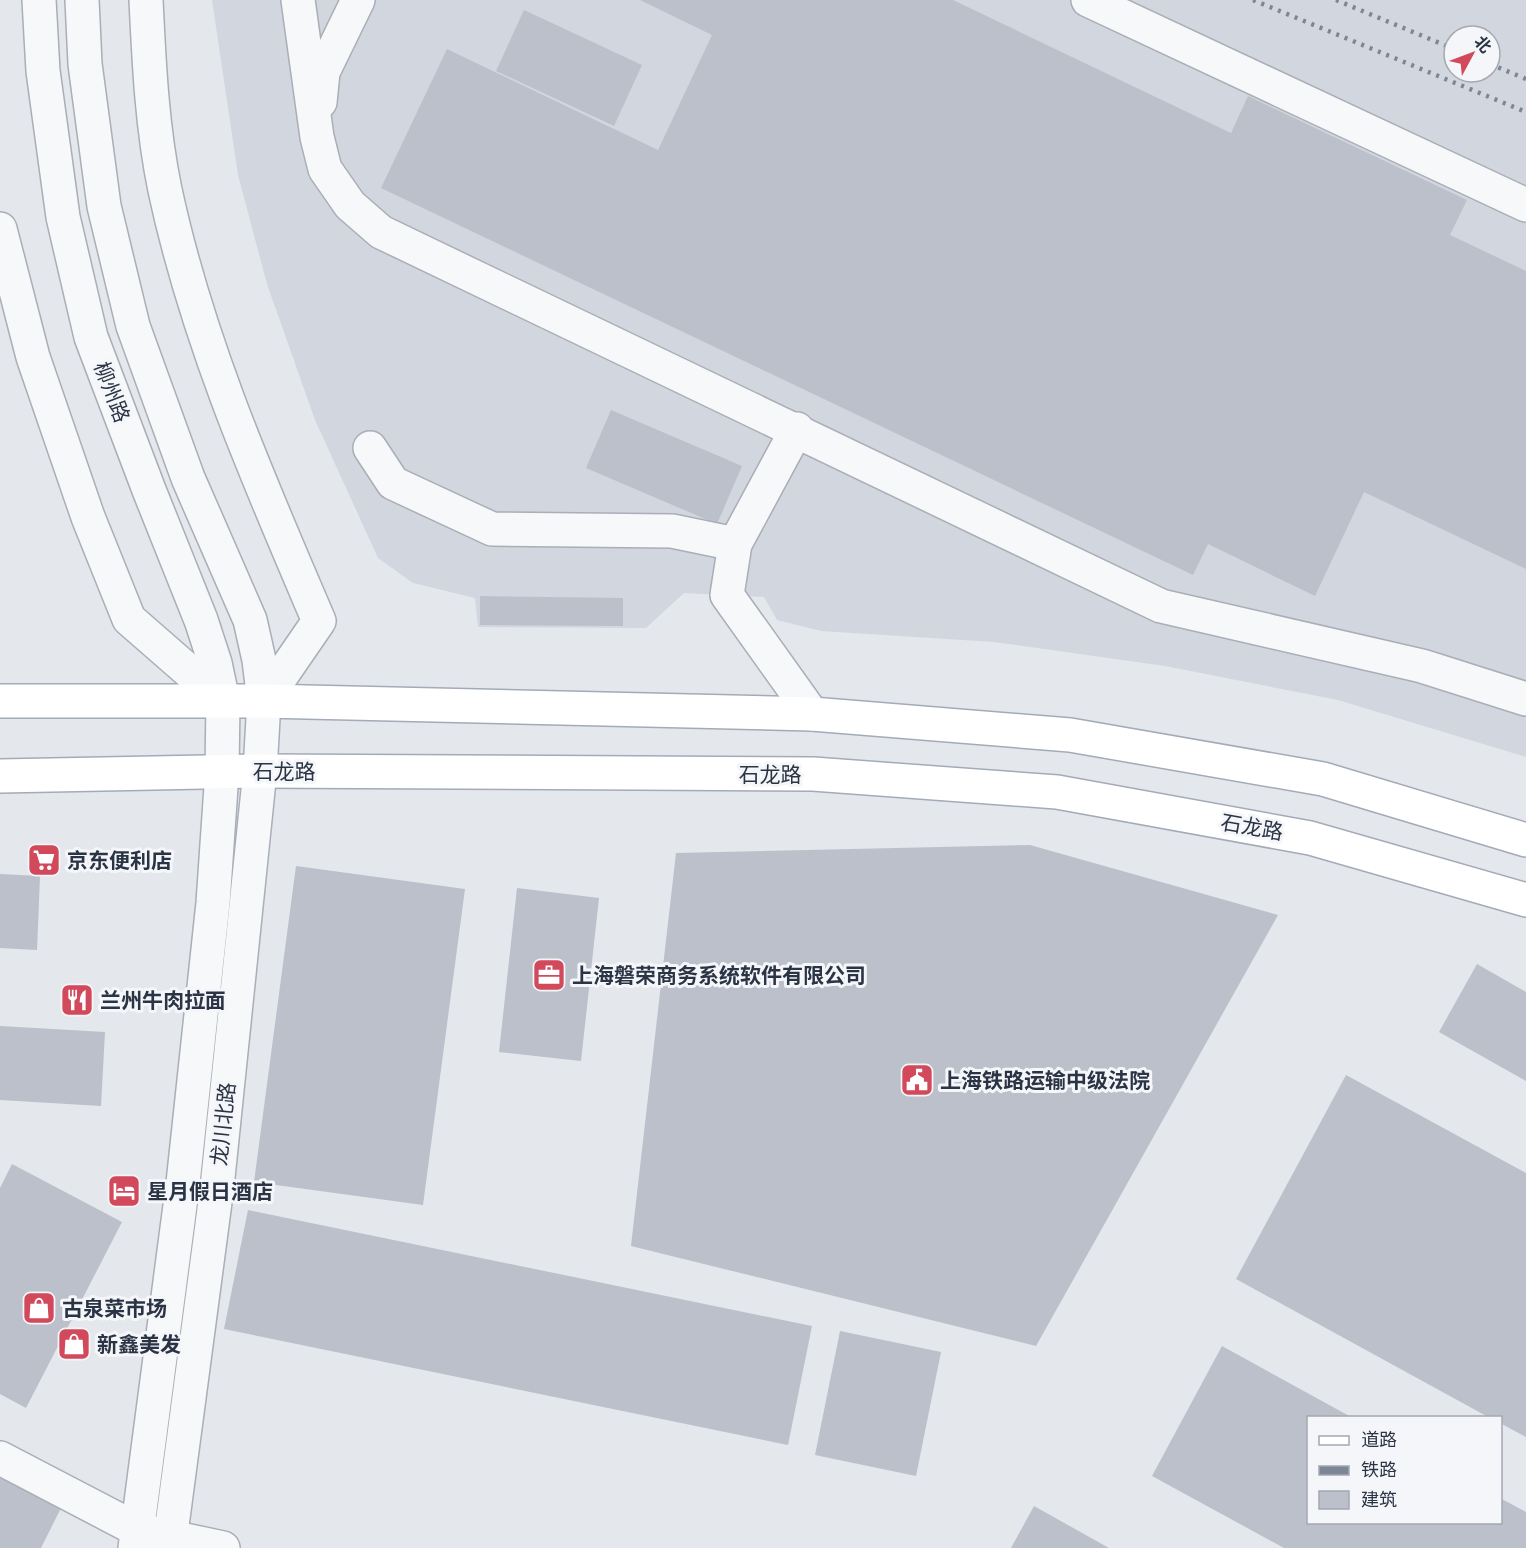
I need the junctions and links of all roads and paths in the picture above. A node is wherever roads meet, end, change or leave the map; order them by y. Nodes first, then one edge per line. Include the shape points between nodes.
1 (39, 0) edge
2 (82, 0) edge
3 (146, 0) edge
4 (298, 0) edge
5 (358, 0) edge
6 (1088, 0) edge
7 (317, 137) junction
8 (1526, 205) edge
9 (0, 229) edge
10 (797, 429) junction
11 (370, 448) dead end
12 (735, 544) junction
13 (1526, 699) edge
14 (0, 701) edge
15 (223, 701) junction
16 (264, 701) junction
17 (812, 714) junction
18 (260, 771) junction
19 (222, 772) junction
20 (0, 776) edge
21 (1526, 840) edge
22 (1526, 900) edge
23 (0, 1458) edge
24 (137, 1539) edge
25 (170, 1542) edge
26 (223, 1548) edge

1 - 15 street, 柳州路 via 43,71 63,217 91,337 201,620
2 - 16 street, 柳州路 via 85,64 104,206 133,326 188,478 250,620
3 - 16 street via 149,61 165,188 195,304 246,452 319,621
4 - 7 street
5 - 7 street via 323,72
6 - 8 street
7 - 10 street via 325,170 350,205 381,232
9 - 15 street via 33,357 88,517 129,619
10 - 12 street
10 - 13 street via 1161,606 1422,666
11 - 12 street via 393,483 492,529 672,531
12 - 17 street via 727,595
14 - 15 main road
15 - 16 main road
15 - 19 street, 柳州路
16 - 17 main road
16 - 18 street, 柳州路
17 - 21 main road via 1070,735 1323,779
18 - 19 main road, 石龙路
18 - 22 main road, 石龙路 via 813,774 1057,792 1310,838
18 - 25 street, 龙川北路 via 217,1187
19 - 20 main road, 石龙路
19 - 24 street, 龙川北路 via 213,903 183,1183
23 - 24 street
24 - 25 street
25 - 26 street

